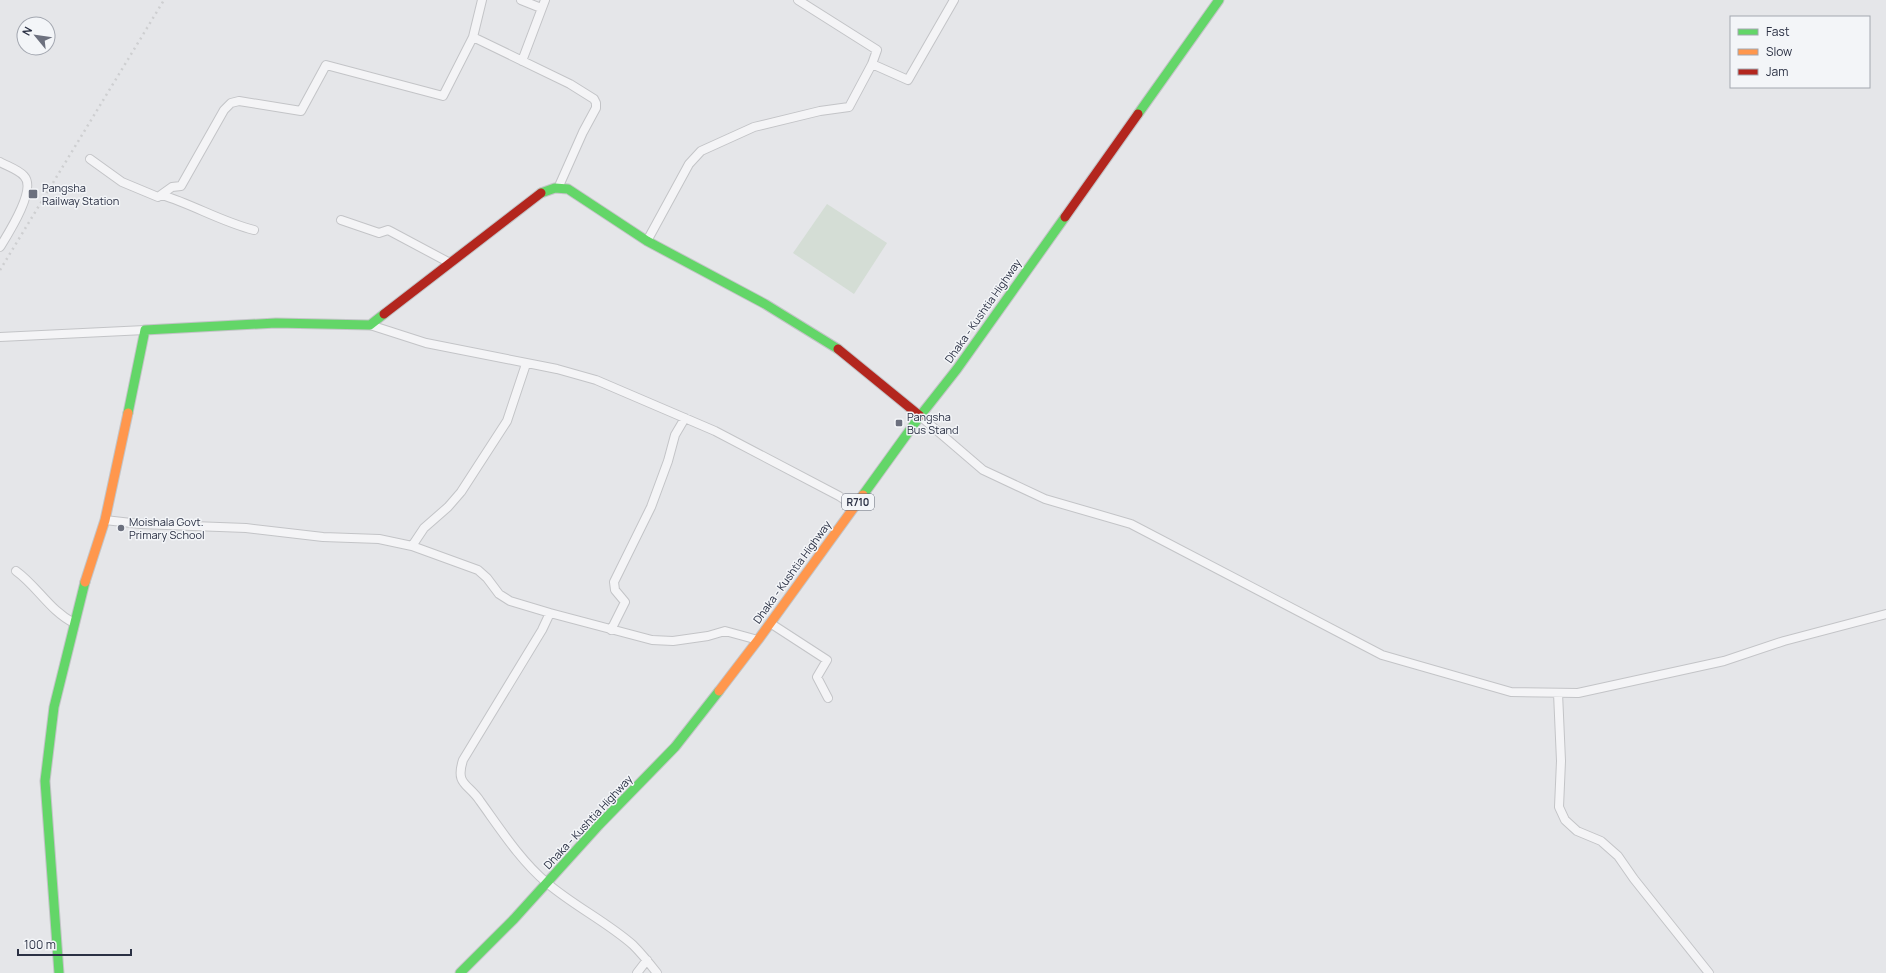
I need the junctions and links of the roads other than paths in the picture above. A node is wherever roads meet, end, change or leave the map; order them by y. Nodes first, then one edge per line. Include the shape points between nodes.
1 (482, 0) edge
2 (521, 0) edge
3 (545, 0) edge
4 (798, 0) edge
5 (954, 0) edge
6 (1219, 0) edge
7 (541, 8) junction
8 (473, 37) junction
9 (522, 61) junction
10 (872, 64) junction
11 (90, 159) dead end
12 (0, 162) edge
13 (559, 186) junction
14 (162, 195) junction
15 (340, 220) dead end
16 (254, 230) dead end
17 (647, 241) junction
18 (0, 247) edge
19 (450, 263) junction
20 (370, 325) junction
21 (145, 330) junction
22 (0, 337) edge
23 (526, 364) junction
24 (920, 416) junction
25 (685, 418) junction
26 (855, 507) junction
27 (105, 520) junction
28 (412, 546) junction
29 (16, 571) dead end
30 (550, 613) junction
31 (1886, 614) edge
32 (74, 623) junction
33 (770, 623) junction
34 (611, 630) junction
35 (758, 640) junction
36 (1558, 693) junction
37 (828, 698) dead end
38 (547, 884) junction
39 (647, 960) junction
40 (58, 973) edge
41 (460, 973) edge
42 (637, 973) edge
43 (657, 973) edge
44 (1709, 973) edge

1 - 8 street
2 - 7 street
3 - 7 street
4 - 10 street via 877,50
5 - 10 street via 908,80
6 - 24 street, Dhaka - Kushtia Highway / R710 via 957,369
7 - 9 street
8 - 9 street
8 - 14 street via 443,96 326,65 301,111 239,101 231,103 224,110 181,186 172,187
9 - 13 street via 570,84 594,99 596,103 593,115
10 - 17 street via 849,107 820,111 754,127 701,151 689,164
11 - 14 street via 122,182 158,197
12 - 18 street via 24,175 27,182 23,208
13 - 17 street via 568,189
13 - 19 street via 536,196
14 - 16 street via 179,200 232,225
15 - 19 street via 379,233 388,230
17 - 24 street via 765,304 824,339 850,357
19 - 20 street
20 - 21 street via 276,323
20 - 23 street via 426,343
21 - 22 street
21 - 27 street
23 - 25 street via 557,369 596,380
23 - 28 street via 507,421 461,492 424,528
24 - 26 street, Dhaka - Kushtia Highway / R710
24 - 36 street via 983,470 1046,499 1131,524 1382,655 1511,692
25 - 26 street via 740,444
25 - 34 street via 675,435 651,507 614,582 615,590 625,602
26 - 33 street, Dhaka - Kushtia Highway / R710
27 - 28 street via 140,524 246,528 323,537 379,538
27 - 32 street
28 - 30 street via 478,570 499,594 510,601
29 - 32 street via 29,581 59,614
30 - 34 street
30 - 38 street via 463,760 459,776 478,797 516,852
31 - 36 street via 1784,641 1724,661 1578,694
32 - 40 street via 54,707 45,781
33 - 35 street, Dhaka - Kushtia Highway / R710
33 - 37 street via 827,660 817,677
34 - 35 street via 652,640 673,641 725,631
35 - 38 street, Dhaka - Kushtia Highway / R710 via 675,747 599,825
36 - 44 street via 1561,762 1559,807 1565,820 1577,831 1601,841 1618,856
38 - 39 street via 633,945
38 - 41 street, Dhaka - Kushtia Highway / R710
39 - 42 street
39 - 43 street

